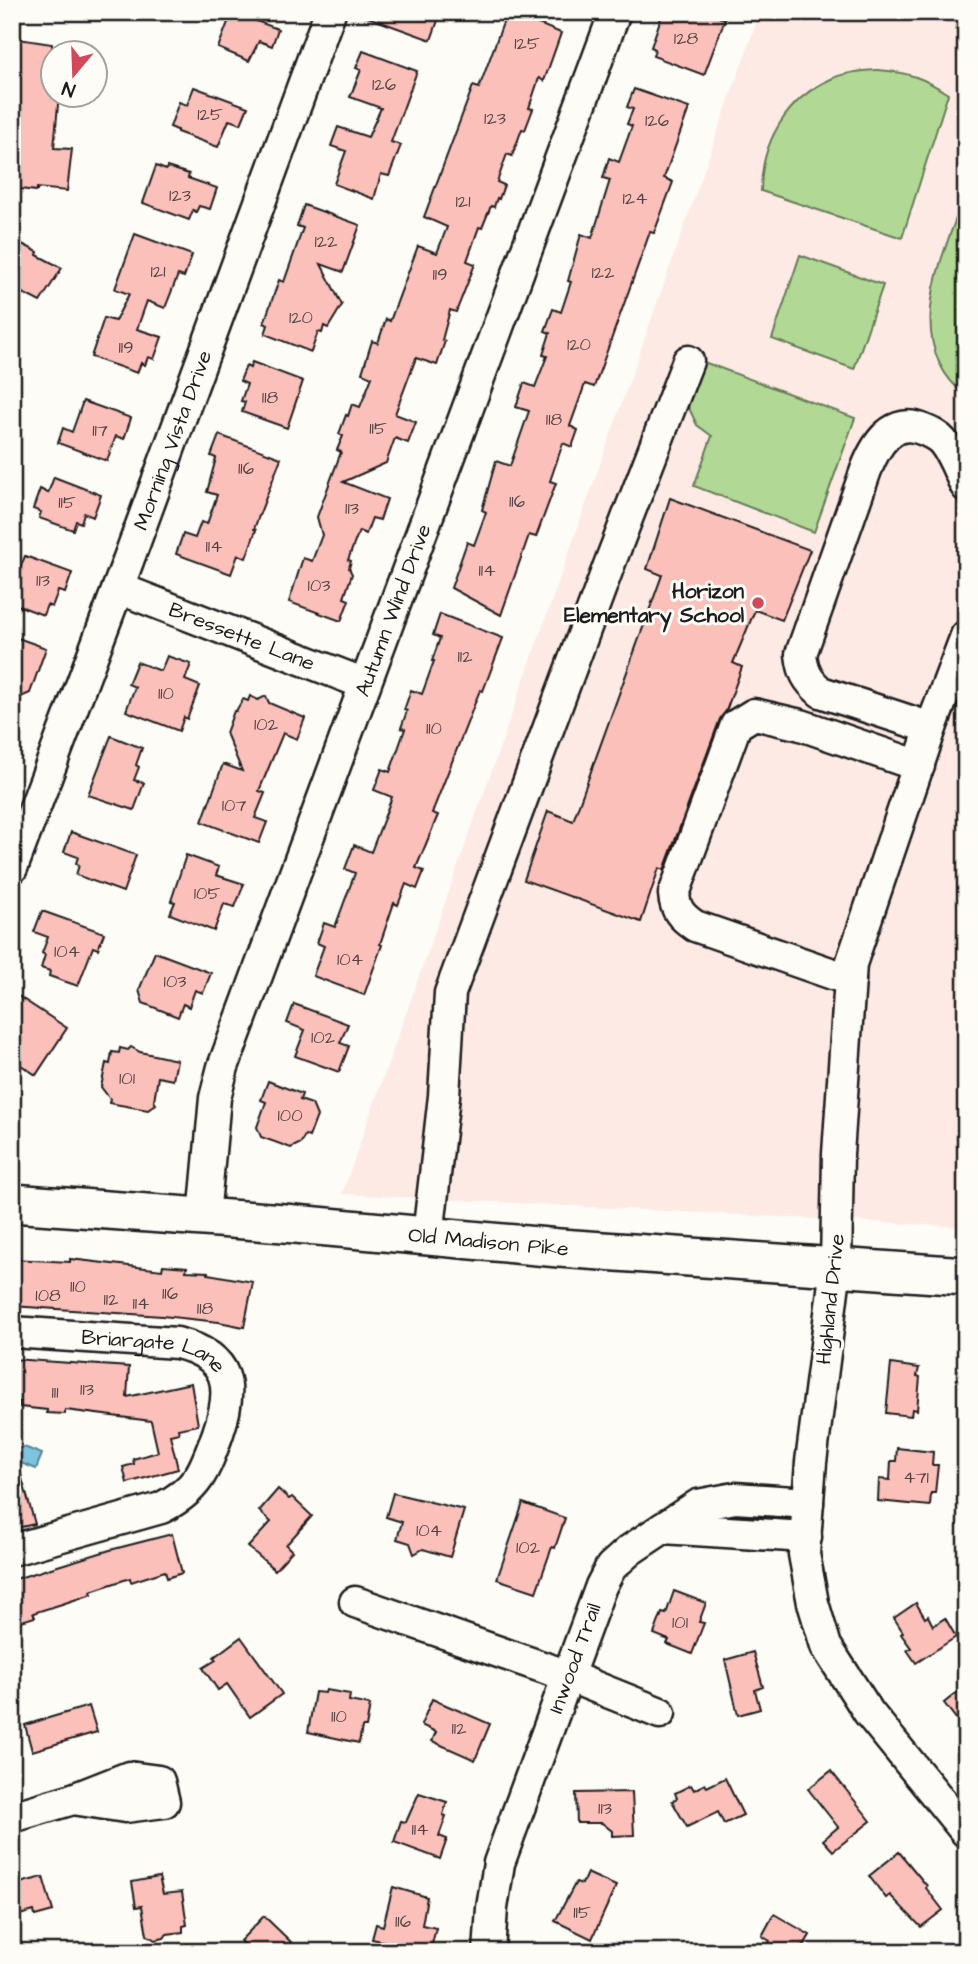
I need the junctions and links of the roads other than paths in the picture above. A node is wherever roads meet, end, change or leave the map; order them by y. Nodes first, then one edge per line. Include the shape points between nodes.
1 (330, 12) edge
2 (615, 12) edge
3 (688, 361) dead end
4 (966, 486) edge
5 (118, 588) junction
6 (966, 636) edge
7 (365, 684) junction
8 (931, 729) junction
9 (919, 766) junction
10 (12, 868) edge
11 (850, 980) junction
12 (12, 1203) edge
13 (204, 1217) junction
14 (428, 1236) junction
15 (836, 1267) junction
16 (966, 1276) edge
17 (12, 1332) edge
18 (808, 1503) junction
19 (663, 1528) junction
20 (806, 1537) junction
21 (12, 1550) edge
22 (355, 1602) dead end
23 (568, 1676) junction
24 (660, 1713) dead end
25 (74, 1799) dead end
26 (12, 1817) edge
27 (966, 1832) edge
28 (489, 1952) edge

1 - 5 street, Morning Vista Drive
2 - 7 street, Autumn Wind Drive
3 - 14 street via 450,993
4 - 8 street via 944,443 933,434 901,426 887,433 873,451 801,654 808,680 821,692
5 - 7 street, Bressette Lane
5 - 10 street, Morning Vista Drive
6 - 8 street, Highland Drive
7 - 13 street, Autumn Wind Drive via 223,1068 215,1098
8 - 9 street, Highland Drive
9 - 11 street, Highland Drive via 851,964
9 - 11 street via 801,725 754,714 736,724 674,894 675,906 695,926
11 - 15 street, Highland Drive via 838,1154
12 - 13 main road, Old Madison Pike
13 - 14 main road, Old Madison Pike
14 - 15 main road, Old Madison Pike
15 - 16 main road, Old Madison Pike
15 - 18 street, Highland Drive
17 - 21 street, Briargate Lane via 191,1347 218,1365 228,1394 208,1460 198,1480 180,1499
18 - 19 street, Inwood Trail via 735,1498 698,1505
18 - 20 street, Highland Drive
19 - 20 street
19 - 23 street, Inwood Trail via 611,1567
20 - 27 street, Highland Drive via 804,1554 813,1604 827,1646 869,1713
22 - 23 street
23 - 24 street
23 - 28 street, Inwood Trail via 499,1863
25 - 26 street

